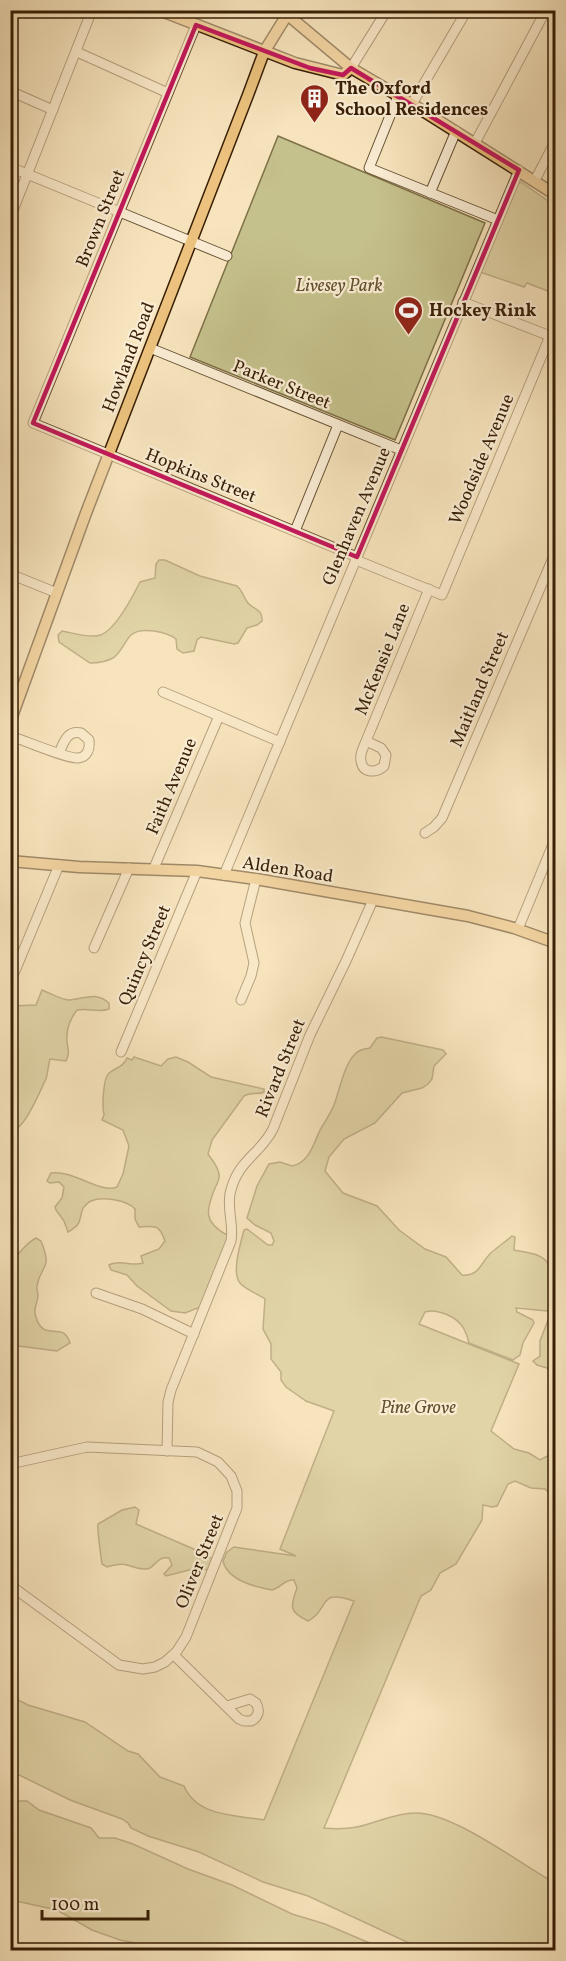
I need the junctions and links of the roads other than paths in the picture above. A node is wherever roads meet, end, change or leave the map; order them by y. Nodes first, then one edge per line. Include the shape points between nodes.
1 (92, 10) edge
2 (159, 10) edge
3 (387, 10) edge
4 (466, 10) edge
5 (546, 10) edge
6 (287, 12) edge
7 (196, 25) junction
8 (77, 52) junction
9 (264, 52) junction
10 (351, 68) junction
11 (10, 91) edge
12 (168, 93) junction
13 (398, 96) junction
14 (412, 104) junction
15 (53, 110) junction
16 (456, 131) junction
17 (555, 140) edge
18 (475, 143) junction
19 (10, 167) edge
20 (519, 170) junction
21 (28, 175) junction
22 (535, 180) junction
23 (430, 193) junction
24 (555, 195) edge
25 (120, 212) junction
26 (10, 218) edge
27 (498, 220) junction
28 (191, 242) junction
29 (227, 256) dead end
30 (464, 302) junction
31 (150, 348) junction
32 (33, 423) joint
33 (338, 425) junction
34 (402, 450) junction
35 (109, 454) junction
36 (295, 531) junction
37 (555, 551) edge
38 (356, 559) junction
39 (10, 574) edge
40 (429, 589) junction
41 (57, 593) junction
42 (442, 595) joint
43 (163, 692) dead end
44 (219, 716) junction
45 (10, 722) edge
46 (10, 736) edge
47 (366, 741) dead end
48 (280, 742) junction
49 (59, 753) dead end
50 (425, 833) dead end
51 (555, 837) edge
52 (10, 861) edge
53 (59, 865) junction
54 (129, 868) junction
55 (154, 868) junction
56 (197, 871) junction
57 (224, 875) junction
58 (256, 879) junction
59 (373, 900) junction
60 (518, 929) junction
61 (555, 943) edge
62 (94, 948) dead end
63 (10, 983) edge
64 (241, 1000) dead end
65 (121, 1052) dead end
66 (96, 1293) dead end
67 (194, 1334) junction
68 (167, 1451) junction
69 (10, 1464) edge
70 (10, 1585) edge
71 (174, 1655) junction
72 (227, 1706) dead end

1 - 8 street
2 - 7 main road
3 - 10 street
4 - 14 street
5 - 18 street
6 - 9 main road, Howland Road
6 - 10 main road
7 - 9 main road
7 - 12 street, Brown Street
8 - 12 street
8 - 15 street
9 - 10 main road via 332,74 343,75
9 - 28 main road, Howland Road
10 - 13 main road
11 - 15 street
12 - 25 street, Brown Street
13 - 14 main road
13 - 23 street via 369,168
14 - 16 main road
15 - 21 street
16 - 18 main road
16 - 23 street
17 - 22 street
18 - 20 main road
19 - 21 street
20 - 22 main road
20 - 27 street, Glenhaven Avenue
21 - 25 street
21 - 26 street
22 - 24 main road
23 - 27 street
25 - 28 street
25 - 32 street, Brown Street
27 - 30 street, Glenhaven Avenue
28 - 29 street
28 - 31 main road, Howland Road
30 - 34 street, Glenhaven Avenue
30 - 42 street, Woodside Avenue via 550,336
31 - 33 street, Parker Street
31 - 35 main road, Howland Road
32 - 35 street, Hopkins Street
33 - 34 street, Parker Street
33 - 36 street
34 - 38 street, Glenhaven Avenue
35 - 36 street, Hopkins Street
35 - 41 main road, Howland Road
36 - 38 street, Hopkins Street
37 - 50 street, Maitland Street via 442,818
38 - 40 street, Hopkins Street
38 - 48 street, Glenhaven Avenue
39 - 41 street
40 - 42 street, Hopkins Street
40 - 47 street, McKensie Lane
41 - 45 main road, Howland Road
43 - 44 street
44 - 48 street
44 - 55 street, Faith Avenue
46 - 49 street
48 - 57 street, Glenhaven Avenue
51 - 60 street
52 - 53 main road, Alden Road
53 - 54 main road, Alden Road
53 - 63 street
54 - 55 main road, Alden Road
54 - 62 street
55 - 56 main road, Alden Road
56 - 57 main road, Alden Road
56 - 65 street, Quincy Street
57 - 58 main road, Alden Road
58 - 59 main road, Alden Road
58 - 64 street via 245,923 254,963
59 - 60 main road, Alden Road
59 - 67 street, Rivard Street via 310,1035 273,1129 236,1177 230,1198 231,1241
60 - 61 main road, Alden Road
66 - 67 street
67 - 68 street, Rivard Street via 169,1396
68 - 69 street, Oliver Street via 87,1447
68 - 71 street, Oliver Street via 197,1452 213,1458 231,1476 237,1497 234,1519 186,1636
70 - 71 street via 119,1665 149,1668
71 - 72 street

